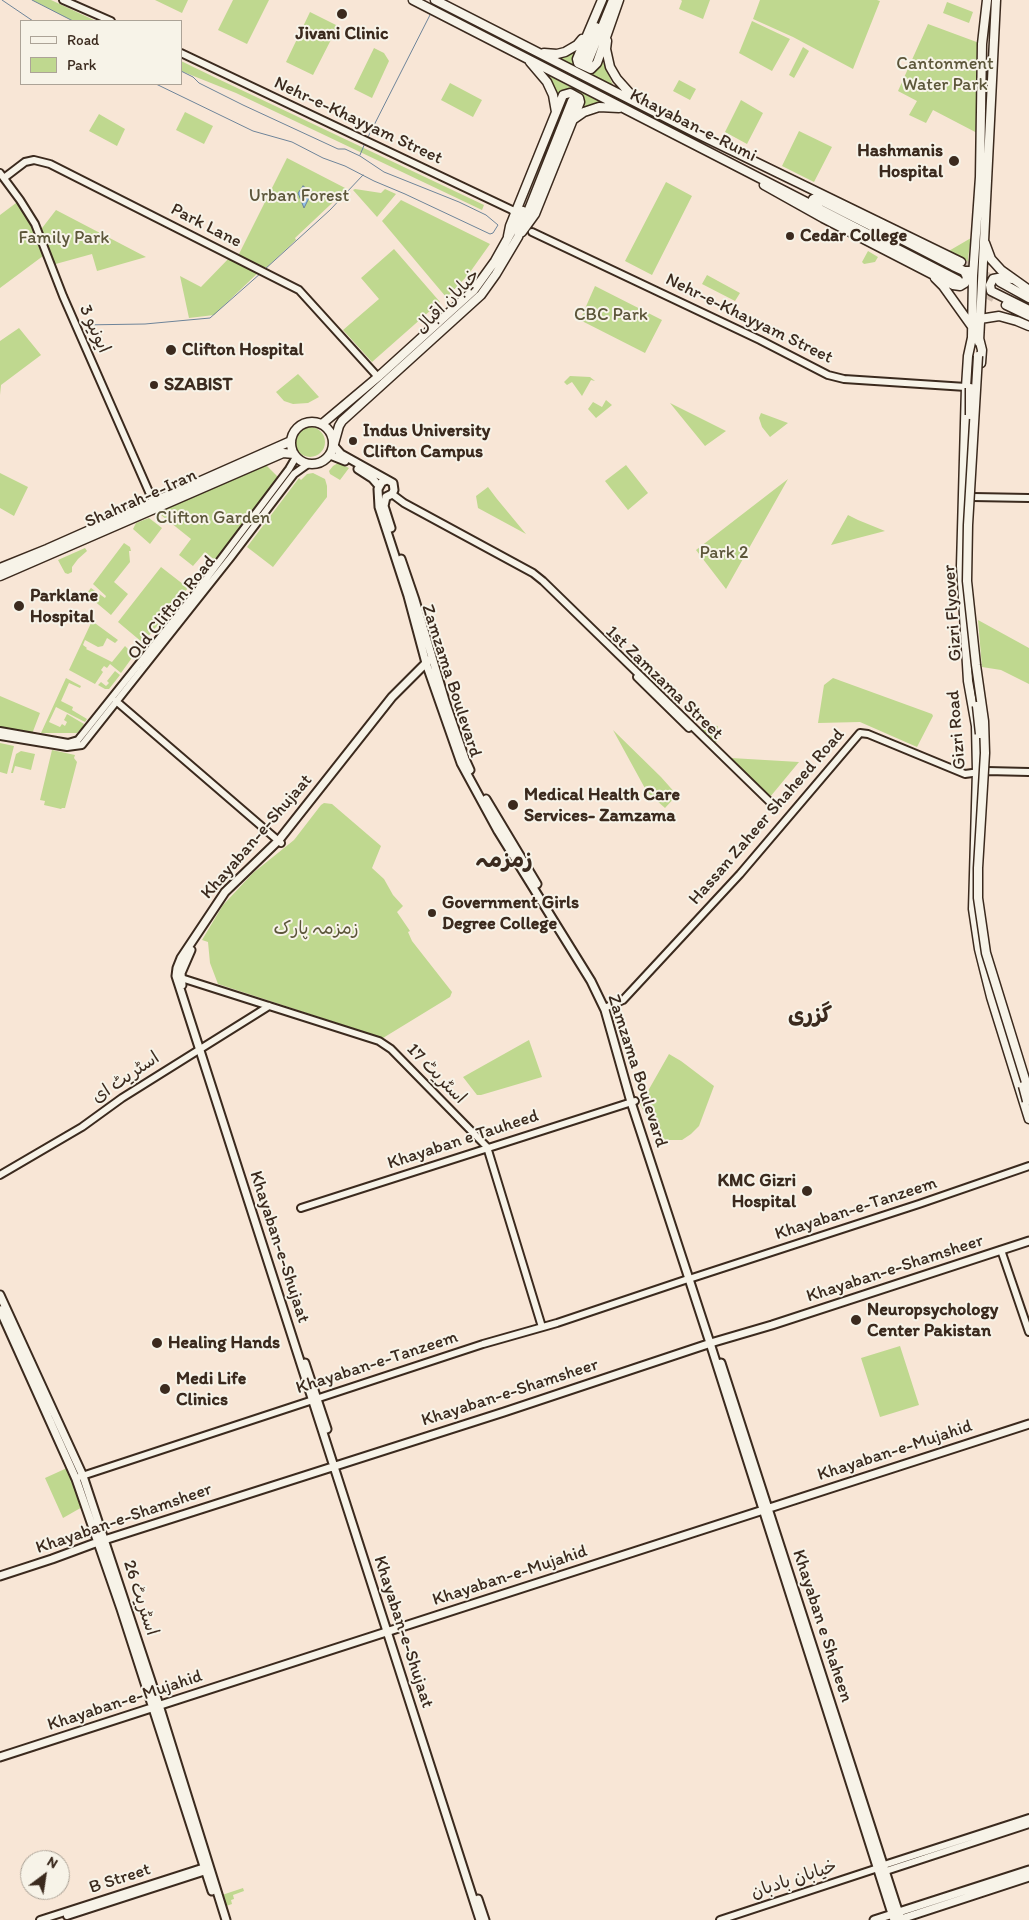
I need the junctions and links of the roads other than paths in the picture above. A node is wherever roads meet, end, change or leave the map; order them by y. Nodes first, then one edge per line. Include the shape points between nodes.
1 (63, 0) edge
2 (413, 0) edge
3 (435, 0) edge
4 (602, 0) edge
5 (606, 0) edge
6 (613, 0) edge
7 (619, 0) edge
8 (987, 0) edge
9 (996, 0) edge
10 (109, 20) edge
11 (591, 27) junction
12 (608, 31) junction
13 (536, 52) junction
14 (182, 54) edge
15 (524, 56) junction
16 (638, 103) junction
17 (626, 108) junction
18 (556, 112) junction
19 (571, 123) junction
20 (742, 168) junction
21 (2, 176) edge
22 (797, 181) junction
23 (823, 211) junction
24 (518, 216) junction
25 (879, 228) junction
26 (532, 232) dead end
27 (984, 236) junction
28 (518, 237) junction
29 (961, 262) tunnel mouth
30 (974, 267) junction
31 (964, 271) junction
32 (932, 274) junction
33 (1012, 279) junction
34 (958, 280) dead end
35 (1000, 282) tunnel mouth
36 (1029, 290) edge
37 (995, 296) junction
38 (1029, 298) edge
39 (980, 309) junction
40 (1029, 310) edge
41 (1029, 316) edge
42 (980, 320) junction
43 (1029, 326) edge
44 (975, 333) junction
45 (974, 356) junction
46 (378, 377) junction
47 (966, 387) junction
48 (347, 416) junction
49 (330, 418) junction
50 (322, 424) junction
51 (291, 441) junction
52 (334, 445) junction
53 (295, 455) junction
54 (330, 455) junction
55 (308, 464) junction
56 (387, 480) junction
57 (379, 488) junction
58 (389, 496) junction
59 (973, 497) junction
60 (1029, 498) edge
61 (153, 501) junction
62 (136, 513) junction
63 (0, 568) edge
64 (0, 576) edge
65 (430, 663) junction
66 (116, 701) junction
67 (0, 731) edge
68 (0, 736) edge
69 (977, 771) junction
70 (986, 771) junction
71 (1029, 772) edge
72 (770, 804) dead end
73 (280, 842) junction
74 (179, 977) junction
75 (269, 1006) junction
76 (607, 1007) junction
77 (200, 1048) junction
78 (1029, 1083) edge
79 (1029, 1092) edge
80 (633, 1101) junction
81 (1028, 1104) edge
82 (1029, 1118) edge
83 (487, 1147) junction
84 (1029, 1166) edge
85 (0, 1175) edge
86 (301, 1208) dead end
87 (1029, 1241) edge
88 (1001, 1250) junction
89 (690, 1279) junction
90 (0, 1295) edge
91 (0, 1310) edge
92 (542, 1327) junction
93 (1029, 1332) edge
94 (712, 1342) junction
95 (314, 1399) junction
96 (1029, 1424) edge
97 (336, 1465) junction
98 (80, 1477) junction
99 (765, 1509) junction
100 (106, 1539) junction
101 (98, 1542) junction
102 (0, 1576) edge
103 (389, 1631) junction
104 (156, 1706) junction
105 (0, 1757) edge
106 (1029, 1818) edge
107 (1029, 1824) edge
108 (207, 1869) junction
109 (882, 1869) junction
110 (1029, 1870) edge
111 (1029, 1877) edge
112 (897, 1918) edge
113 (40, 1920) edge
114 (54, 1920) edge
115 (221, 1920) edge
116 (226, 1920) edge
117 (480, 1920) edge
118 (485, 1920) edge
119 (720, 1920) edge
120 (732, 1920) edge
121 (874, 1920) edge

1 - 10 street
2 - 15 main road, Khayaban-e-Rumi
3 - 13 main road, Khayaban-e-Rumi
4 - 11 main road
5 - 6 main road via 585,63
7 - 12 main road
8 - 30 main road via 982,44 980,177
9 - 27 main road
11 - 12 main road via 577,59 578,63 591,69 597,63
11 - 13 main road via 571,49 557,54
12 - 16 main road via 606,49 610,67
13 - 16 main road, Khayaban-e-Rumi
14 - 24 street, Nehr-e-Khayyam Street via 512,210
15 - 17 main road, Khayaban-e-Rumi
15 - 18 main road via 547,82
16 - 22 main road, Khayaban-e-Rumi
17 - 19 main road via 599,108 578,115
17 - 20 main road, Khayaban-e-Rumi
18 - 19 main road via 563,95 567,93 580,98
18 - 24 main road
19 - 28 main road via 535,214
20 - 23 main road, Khayaban-e-Rumi
20 - 32 main road via 794,202
21 - 46 street, Park Lane via 25,162 34,160 50,164 299,290
21 - 61 street, ایونیو 3 via 35,224
22 - 25 main road via 816,195
22 - 29 main road, Khayaban-e-Rumi
23 - 25 main road via 812,202 813,199
23 - 34 main road, Khayaban-e-Rumi
24 - 28 main road, خیابان اقبال via 570,100
24 - 46 main road, خیابان اقبال via 507,242 474,290
25 - 31 main road
26 - 47 street, Nehr-e-Khayyam Street via 828,375
27 - 33 main road via 991,259
27 - 39 main road
28 - 48 main road, خیابان اقبال via 481,295
30 - 31 main road
30 - 44 main road
31 - 32 main road via 967,279 960,286
32 - 44 main road
33 - 36 main road
33 - 37 main road via 993,279 990,285
35 - 38 main road
37 - 39 main road via 986,296
37 - 40 main road
37 - 41 main road
39 - 42 main road
42 - 43 main road via 999,316
42 - 44 main road
44 - 45 main road
44 - 47 main road, Gizri Road via 968,356
44 - 59 main road, Gizri Road via 982,350
45 - 79 main road, Gizri Flyover, bridge via 967,581 984,721 978,898 986,953
45 - 81 main road, Gizri Flyover, bridge via 963,557 968,641 981,749 975,902 984,961
46 - 49 main road, خیابان اقبال
47 - 69 main road, Gizri Road via 961,566 968,681 976,726
48 - 49 main road via 333,426 328,424
48 - 52 main road, خیابان اقبال via 339,426
49 - 50 main road, خیابان اقبال
50 - 51 main road via 310,422 300,426
50 - 52 main road via 331,432
51 - 53 main road
51 - 61 main road, Shahrah-e-Iran
52 - 54 main road
52 - 56 main road via 341,454
53 - 55 main road
53 - 62 main road, Shahrah-e-Iran via 283,453
53 - 67 street, Old Clifton Road via 289,469 207,578 85,734 68,742
54 - 55 main road via 321,462
54 - 57 main road via 372,478
55 - 66 street, Old Clifton Road via 294,474
56 - 57 main road
56 - 58 main road via 394,485
57 - 58 main road via 382,494
57 - 65 main road, Zamzama Boulevard via 379,507
58 - 65 main road, Zamzama Boulevard via 384,506
58 - 72 street, 1st Zamzama Street via 543,581 542,585
59 - 60 street
59 - 70 main road, Gizri Road via 972,614 988,731
61 - 62 main road, Shahrah-e-Iran
62 - 63 main road, Shahrah-e-Iran
62 - 64 main road, Shahrah-e-Iran
65 - 73 main road, Khayaban-e-Shujaat via 396,698
65 - 73 main road, Khayaban-e-Shujaat via 392,697
65 - 76 main road, Zamzama Boulevard via 465,759
65 - 80 main road, Zamzama Boulevard via 461,764 601,1001
66 - 68 street, Old Clifton Road via 82,745 70,747
66 - 73 street
69 - 70 street
69 - 76 street, Hassan Zaheer Shaheed Road via 964,774 860,733 734,881 623,1000
69 - 82 main road, Gizri Road via 973,908 979,950
70 - 71 street
70 - 78 main road, Gizri Road via 981,892 988,948
73 - 74 main road, Khayaban-e-Shujaat via 218,900 181,958 177,968
74 - 75 street, اسٹریٹ 17
74 - 77 main road, Khayaban-e-Shujaat
75 - 77 street, اسٹریٹ ای
75 - 83 street, اسٹریٹ 17 via 385,1044
76 - 80 main road, Zamzama Boulevard
77 - 85 street, اسٹریٹ ای
77 - 95 main road, Khayaban-e-Shujaat
80 - 83 street, Khayaban e Tauheed
80 - 89 main road, Zamzama Boulevard
83 - 86 street, Khayaban e Tauheed
83 - 92 street, اسٹریٹ 17
84 - 89 street, Khayaban-e-Tanzeem
87 - 88 main road, Khayaban-e-Shamsheer
88 - 93 street
88 - 94 main road, Khayaban-e-Shamsheer
89 - 92 street, Khayaban-e-Tanzeem
89 - 94 main road, Zamzama Boulevard
90 - 98 main road, اسٹریٹ 26
91 - 98 main road, اسٹریٹ 26
92 - 95 street, Khayaban-e-Tanzeem
94 - 97 main road, Khayaban-e-Shamsheer
94 - 99 main road, Khayaban e Shaheen
95 - 97 main road, Khayaban-e-Shujaat
95 - 98 street, Khayaban-e-Tanzeem
96 - 99 main road, Khayaban-e-Mujahid
97 - 100 main road, Khayaban-e-Shamsheer
97 - 103 main road, Khayaban-e-Shujaat
98 - 100 main road, اسٹریٹ 26
98 - 101 main road, اسٹریٹ 26
99 - 103 main road, Khayaban-e-Mujahid
99 - 109 main road, Khayaban e Shaheen
100 - 101 main road, Khayaban-e-Shamsheer
100 - 104 main road, اسٹریٹ 26
101 - 102 main road, Khayaban-e-Shamsheer
101 - 104 main road, اسٹریٹ 26
103 - 104 main road, Khayaban-e-Mujahid
103 - 117 main road, Khayaban-e-Shujaat
103 - 118 main road, Khayaban-e-Shujaat
104 - 105 main road, Khayaban-e-Mujahid
104 - 108 main road, اسٹریٹ 26
106 - 109 street, خیابان بادبان
107 - 109 street, خیابان بادبان
108 - 113 street, B Street
108 - 114 street, B Street
108 - 115 main road, اسٹریٹ 26
108 - 116 main road, اسٹریٹ 26
109 - 112 main road, Khayaban e Shaheen
109 - 119 street, خیابان بادبان
109 - 120 street, خیابان بادبان
110 - 112 main road
111 - 112 main road
112 - 121 main road

